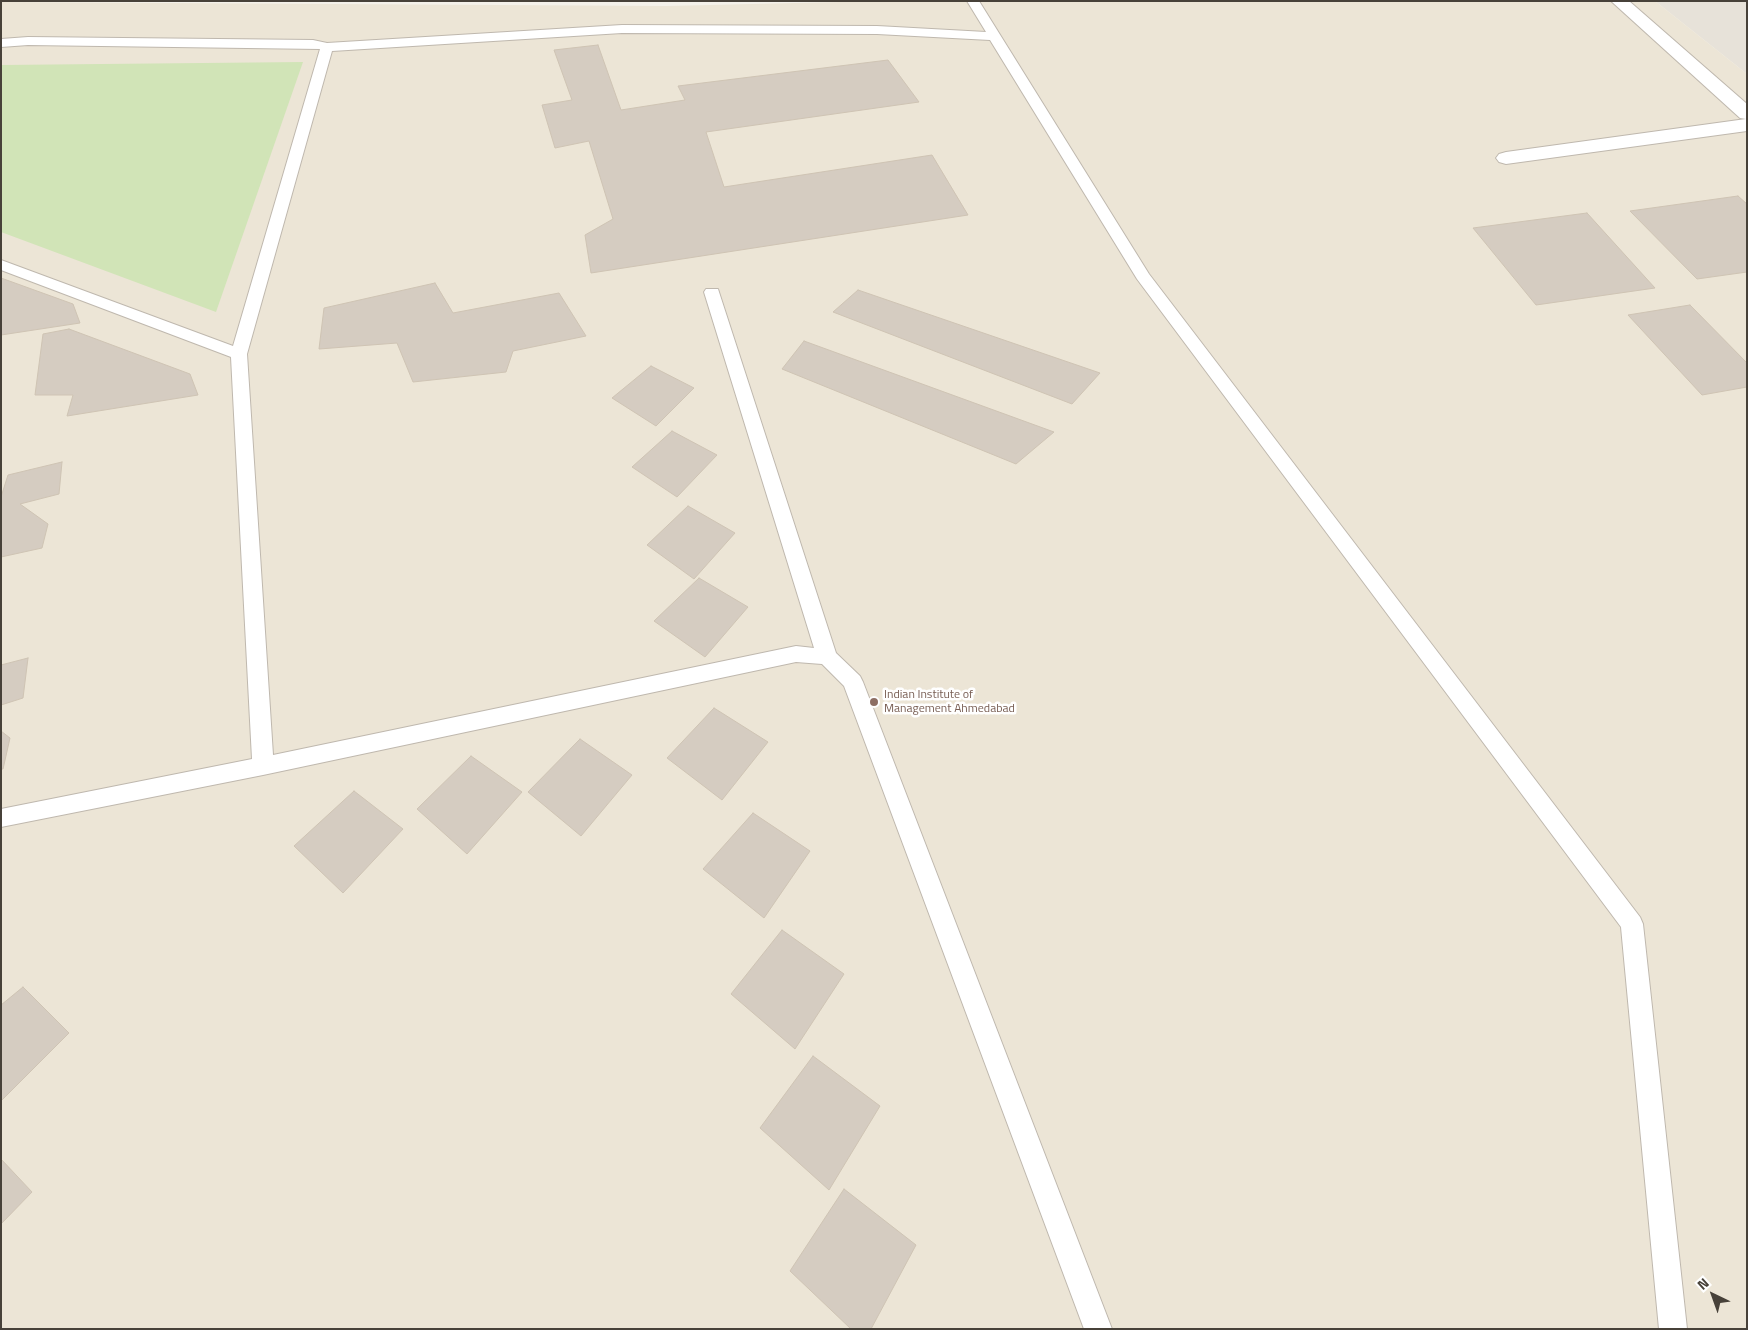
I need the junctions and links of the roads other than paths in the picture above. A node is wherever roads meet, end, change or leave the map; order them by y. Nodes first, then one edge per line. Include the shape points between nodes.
1 (973, 1) edge
2 (1619, 1) edge
3 (994, 36) junction
4 (1, 43) edge
5 (327, 47) junction
6 (1747, 114) edge
7 (1747, 125) edge
8 (1506, 158) dead end
9 (1, 265) edge
10 (712, 292) dead end
11 (239, 354) junction
12 (827, 657) junction
13 (262, 766) junction
14 (1, 818) edge
15 (1098, 1329) edge
16 (1673, 1329) edge

1 - 3 lane
2 - 6 street
3 - 5 lane via 877,30 622,29
3 - 16 lane via 1142,276 1632,924
4 - 5 lane via 313,44
5 - 11 lane
7 - 8 street
9 - 11 lane
10 - 12 lane
11 - 13 lane
12 - 13 lane via 796,654
12 - 15 lane via 853,682
13 - 14 lane

